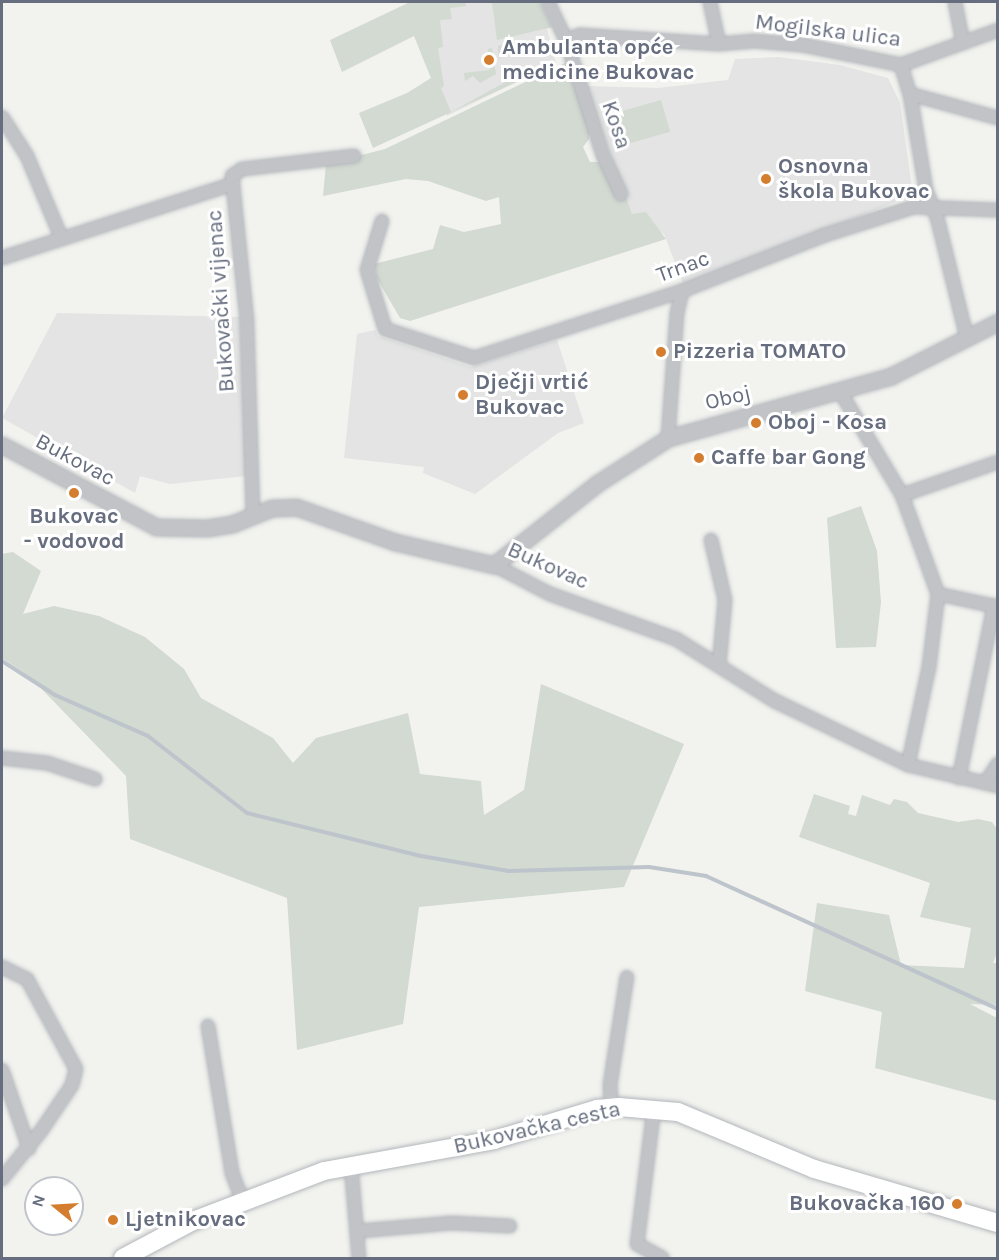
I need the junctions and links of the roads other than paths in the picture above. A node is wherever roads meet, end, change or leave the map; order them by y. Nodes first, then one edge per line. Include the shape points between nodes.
1 (548, 2) edge
2 (710, 2) edge
3 (955, 2) edge
4 (998, 30) edge
5 (566, 40) junction
6 (963, 42) junction
7 (719, 44) junction
8 (901, 65) junction
9 (910, 94) junction
10 (2, 117) edge
11 (998, 118) edge
12 (354, 156) dead end
13 (233, 184) junction
14 (621, 194) dead end
15 (931, 205) junction
16 (998, 210) edge
17 (382, 221) dead end
18 (61, 237) junction
19 (2, 258) edge
20 (682, 291) junction
21 (998, 322) edge
22 (967, 338) junction
23 (841, 393) junction
24 (668, 438) junction
25 (2, 445) edge
26 (998, 462) edge
27 (902, 495) junction
28 (253, 515) junction
29 (711, 540) dead end
30 (494, 565) junction
31 (938, 594) junction
32 (996, 607) edge
33 (719, 666) junction
34 (2, 758) edge
35 (998, 764) edge
36 (908, 765) junction
37 (959, 778) junction
38 (95, 779) dead end
39 (991, 785) edge
40 (2, 967) edge
41 (627, 977) dead end
42 (208, 1026) dead end
43 (2, 1070) edge
44 (611, 1108) junction
45 (654, 1108) junction
46 (29, 1148) junction
47 (351, 1165) junction
48 (2, 1179) edge
49 (243, 1201) junction
50 (998, 1223) edge
51 (510, 1226) dead end
52 (359, 1231) junction
53 (123, 1258) edge
54 (359, 1258) edge
55 (662, 1258) edge

1 - 5 street, Kosa
2 - 7 street
3 - 6 street
4 - 6 street, Mogilska ulica
5 - 7 street, Mogilska ulica via 580,35
5 - 14 street, Kosa via 603,155
6 - 8 street, Mogilska ulica
7 - 8 street, Mogilska ulica via 754,41 803,45
8 - 9 street
9 - 11 street
9 - 15 street via 916,147
10 - 18 street via 27,156
12 - 13 street via 236,170
13 - 18 street, Bukovački vijenac
13 - 28 street, Bukovački vijenac via 246,321
15 - 16 street, Trnac
15 - 20 street, Trnac via 825,235
15 - 22 street
17 - 20 street, Trnac via 367,270 385,329 474,358
18 - 19 street, Bukovački vijenac
20 - 24 street
21 - 22 street, Oboj
22 - 23 street, Oboj via 891,376
23 - 24 street, Oboj
23 - 27 street
24 - 30 street, Oboj via 598,483
25 - 28 street, Bukovac via 156,527 207,528
26 - 27 street
27 - 31 street
28 - 30 street, Bukovac via 283,506 296,507 395,542
29 - 33 street via 725,600
30 - 33 street, Bukovac via 550,594 665,634
31 - 32 street
31 - 36 street via 929,667
32 - 37 street
33 - 36 street, Bukovac via 775,701
34 - 38 street via 47,762
35 - 39 street
36 - 37 street, Bukovac
37 - 39 street, Bukovac
40 - 46 street via 27,979 76,1069 72,1084
41 - 44 street via 610,1085
42 - 49 street via 232,1173
43 - 46 street
44 - 45 main road, Bukovačka cesta
44 - 47 main road, Bukovačka cesta via 494,1140
45 - 50 main road, Bukovačka cesta via 700,1120 814,1169
45 - 55 street via 637,1244
46 - 48 street
47 - 49 main road, Bukovačka cesta
47 - 52 street
49 - 53 main road, Bukovačka cesta via 178,1228
51 - 52 street via 452,1223
52 - 54 street

